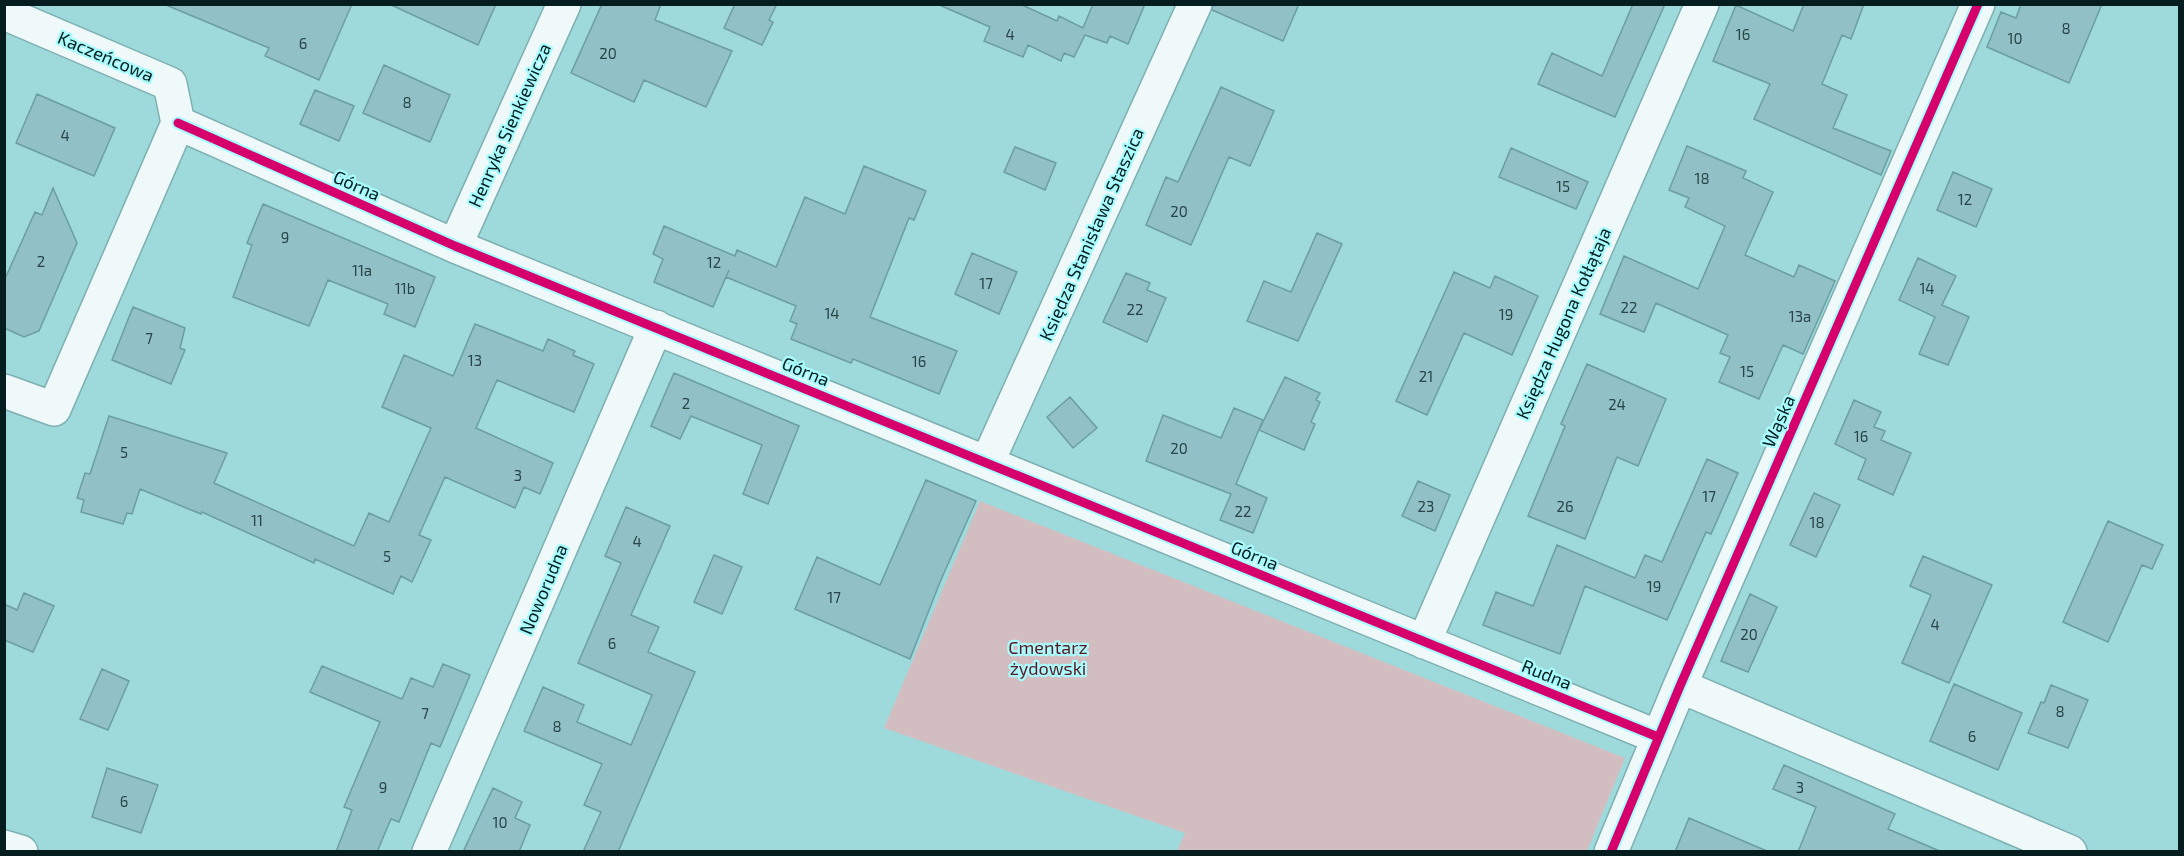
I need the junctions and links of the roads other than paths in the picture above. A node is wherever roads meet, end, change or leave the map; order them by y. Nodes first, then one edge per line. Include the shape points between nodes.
1 (564, 4) edge
2 (1195, 4) edge
3 (1702, 4) edge
4 (1978, 4) edge
5 (4, 13) edge
6 (178, 123) junction
7 (455, 246) junction
8 (656, 327) junction
9 (4, 391) edge
10 (987, 463) junction
11 (1424, 642) junction
12 (1680, 686) junction
13 (1658, 737) junction
14 (4, 847) edge
15 (21, 852) edge
16 (429, 852) edge
17 (1611, 852) edge
18 (2070, 852) edge

1 - 7 street, Henryka Sienkiewicza
2 - 10 street, Księdza Stanisława Staszica
3 - 11 street, Księdza Hugona Kołłątaja
4 - 12 street, Wąska
5 - 6 street, Kaczeńcowa via 170,84
6 - 7 street, Górna
6 - 9 street via 54,409
7 - 8 street, Górna
8 - 10 street, Górna
8 - 16 street, Noworudna
10 - 11 street, Górna
11 - 13 street, Rudna
12 - 13 street, Wąska
12 - 18 street
13 - 17 street, Wąska
14 - 15 street

